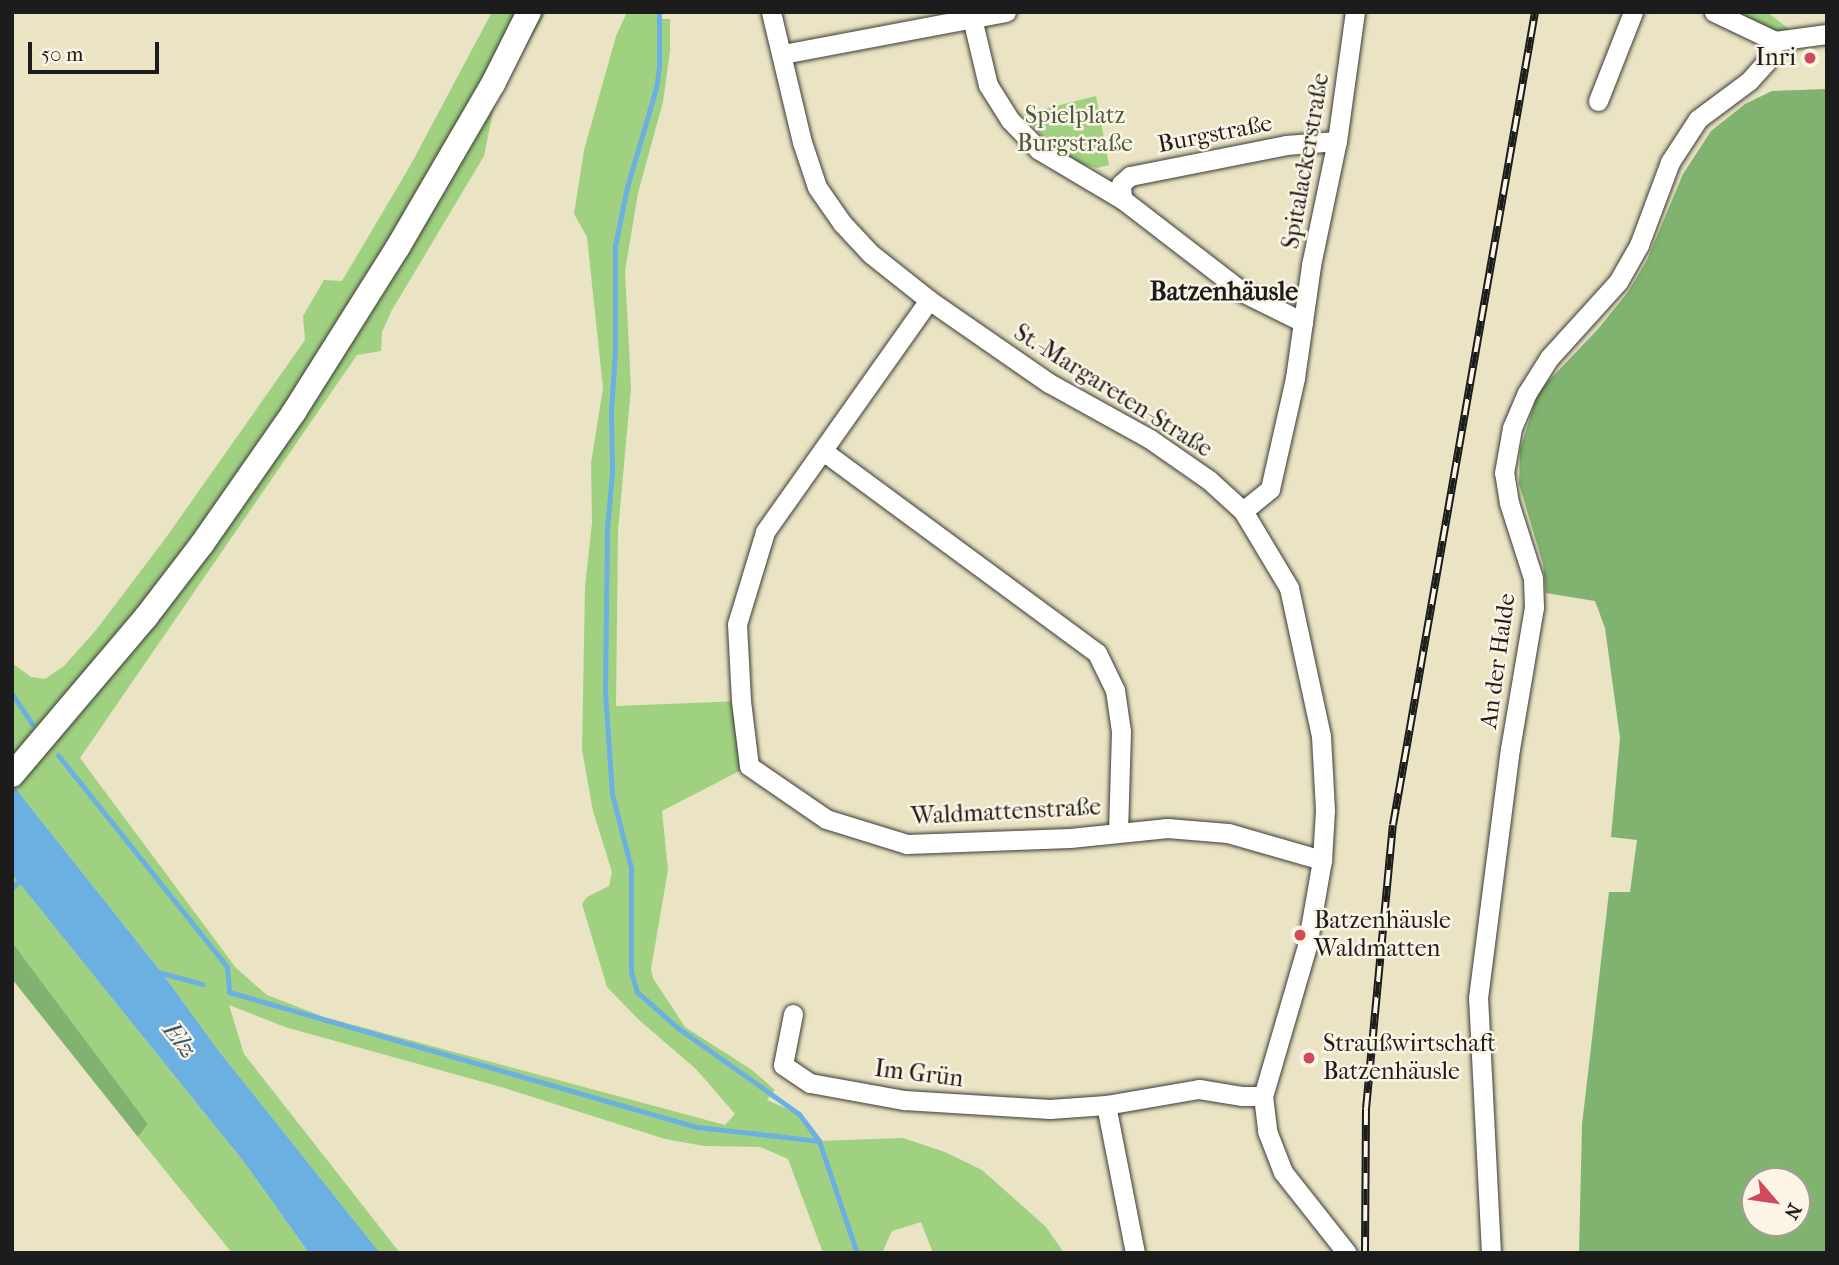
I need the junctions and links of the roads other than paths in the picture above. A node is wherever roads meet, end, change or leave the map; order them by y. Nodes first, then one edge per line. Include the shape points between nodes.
1 (529, 12) edge
2 (771, 12) edge
3 (1006, 12) edge
4 (1354, 12) edge
5 (1633, 12) edge
6 (1714, 12) edge
7 (971, 18) junction
8 (1827, 34) edge
9 (1775, 41) junction
10 (783, 54) junction
11 (1598, 101) dead end
12 (1337, 141) junction
13 (1122, 199) junction
14 (929, 300) junction
15 (1303, 322) junction
16 (822, 451) junction
17 (1243, 511) junction
18 (18, 768) edge
19 (1118, 831) junction
20 (1322, 860) junction
21 (793, 1014) dead end
22 (1264, 1096) junction
23 (1106, 1105) junction
24 (1135, 1253) edge
25 (1347, 1253) edge
26 (1491, 1253) edge

1 - 18 main road via 405,235 294,412 202,544
2 - 10 street, St.-Margareten-Straße
3 - 7 street
4 - 12 street, Spitalackerstraße
5 - 11 street
6 - 9 street
7 - 10 street
7 - 13 street via 988,85 1010,120 1040,150
8 - 9 street
9 - 26 street, An der Halde via 1766,62 1749,81 1698,119 1670,162 1639,245 1618,282 1549,358 1527,393 1513,428 1504,473 1533,578 1534,607 1510,749 1478,998
10 - 14 street, St.-Margareten-Straße via 817,187 871,254
12 - 13 street, Burgstraße via 1286,145 1130,176 1121,184
12 - 15 street, Spitalackerstraße
13 - 15 street via 1244,293
14 - 16 street, Waldmattenstraße
14 - 17 street, St.-Margareten-Straße via 1049,383 1150,439 1209,480
15 - 17 street, Spitalackerstraße via 1270,489
16 - 19 street, Waldmattenstraße via 1097,653 1115,690 1121,731
16 - 19 street, Waldmattenstraße via 765,532 737,624 750,766 826,820 907,844 1070,838
17 - 20 street, St.-Margareten-Straße via 1289,588 1305,655 1321,736
19 - 20 street, Waldmattenstraße via 1222,832
20 - 22 street, St.-Margareten-Straße via 1307,946
21 - 23 street, Im Grün via 783,1065 810,1083 904,1100 1012,1109
22 - 23 street, Im Grün via 1199,1088
22 - 25 street, St.-Margareten-Straße via 1267,1131 1283,1172
23 - 24 street

